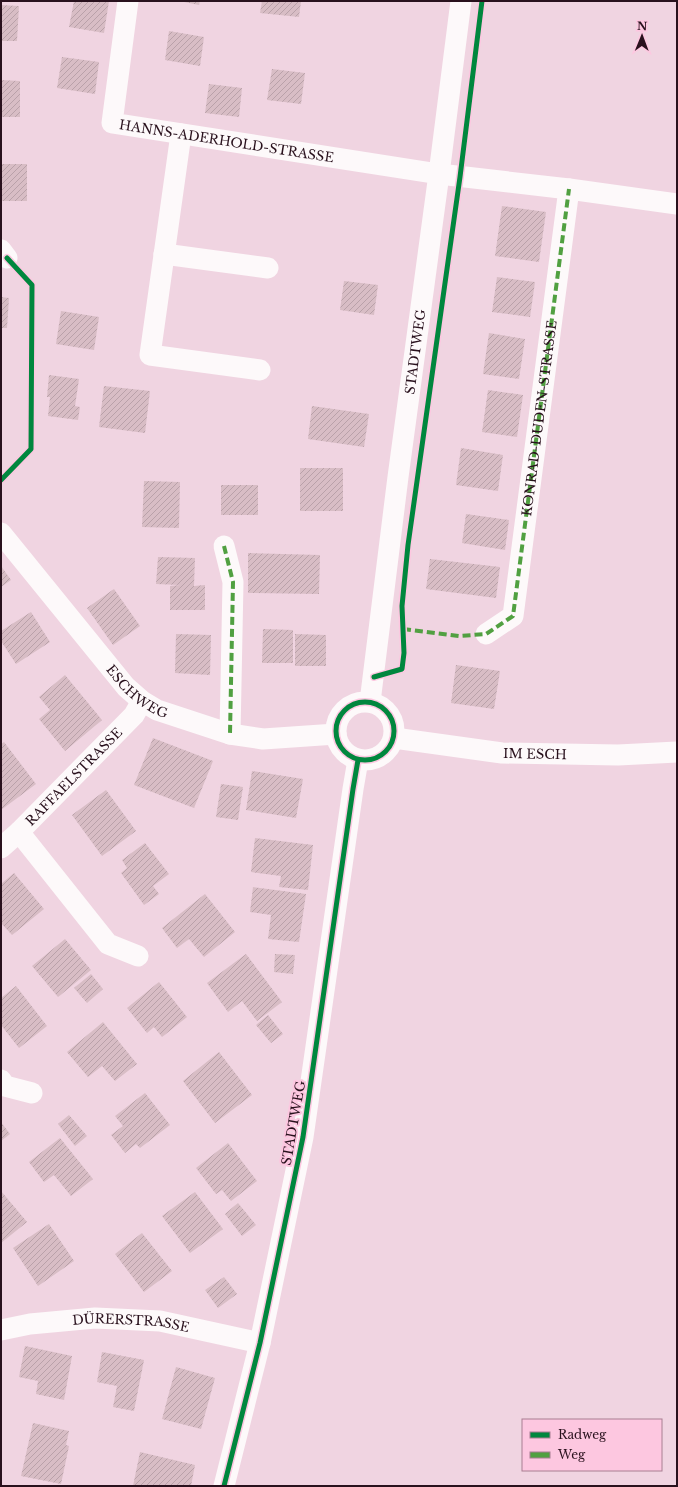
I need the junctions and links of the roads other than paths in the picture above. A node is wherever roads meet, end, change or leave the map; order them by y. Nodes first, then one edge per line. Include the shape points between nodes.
1 (128, 1) edge
2 (461, 1) edge
3 (181, 134) junction
4 (440, 174) junction
5 (569, 189) junction
6 (677, 204) edge
7 (164, 254) junction
8 (268, 268) dead end
9 (260, 370) dead end
10 (1, 532) edge
11 (224, 546) dead end
12 (486, 634) dead end
13 (142, 701) junction
14 (370, 702) junction
15 (230, 734) junction
16 (336, 734) junction
17 (394, 738) junction
18 (677, 752) edge
19 (358, 760) junction
20 (19, 832) junction
21 (1, 848) edge
22 (138, 956) dead end
23 (1, 1080) edge
24 (32, 1093) dead end
25 (1, 1330) edge
26 (260, 1343) junction
27 (224, 1486) edge

1 - 3 street, HANNS-ADERHOLD-STRASSE via 112,123
2 - 4 street, STADTWEG
3 - 4 street, HANNS-ADERHOLD-STRASSE
3 - 7 street
4 - 5 street, HANNS-ADERHOLD-STRASSE
4 - 14 street, STADTWEG
5 - 6 street, HANNS-ADERHOLD-STRASSE
5 - 12 street, KONRAD-DUDEN-STRASSE via 513,616
7 - 8 street
7 - 9 street via 150,355
10 - 13 street, ESCHWEG via 126,687
11 - 15 street via 233,582
13 - 15 street, ESCHWEG via 157,710
13 - 20 street, RAFFAELSTRASSE via 134,716
14 - 16 street via 361,702 345,710 336,725
14 - 17 street via 387,711 395,728
15 - 16 street, ESCHWEG via 263,739
16 - 19 street via 343,751
17 - 18 street, IM ESCH via 502,753 618,755
17 - 19 street via 385,754 368,761
19 - 26 street, STADTWEG via 303,1137
20 - 21 street, RAFFAELSTRASSE
20 - 22 street via 108,944
23 - 24 street via 5,1086
25 - 26 street, DÜRERSTRASSE via 30,1324 94,1318 160,1321
26 - 27 street, STADTWEG

